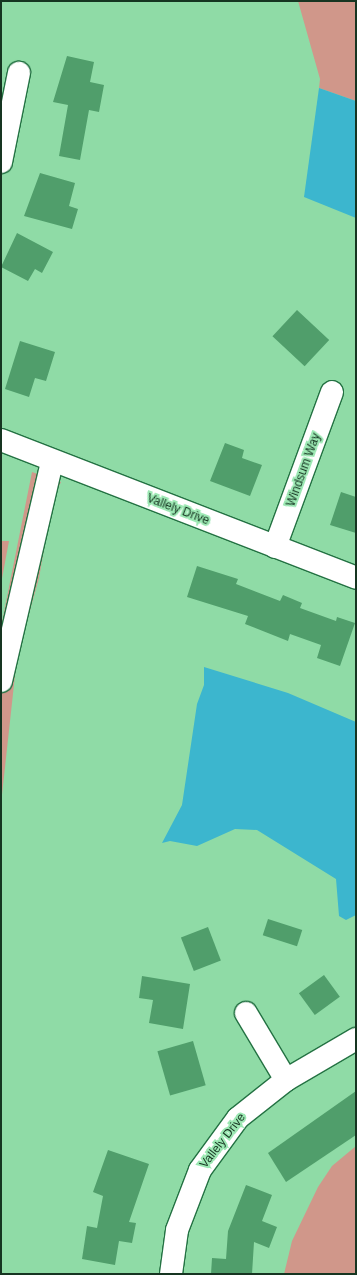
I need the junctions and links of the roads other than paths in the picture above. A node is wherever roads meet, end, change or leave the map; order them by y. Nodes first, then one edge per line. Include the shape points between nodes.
1 (18, 73) dead end
2 (1, 162) edge
3 (332, 392) dead end
4 (1, 440) edge
5 (52, 462) junction
6 (275, 547) junction
7 (356, 578) edge
8 (1, 681) edge
9 (246, 1012) dead end
10 (356, 1039) edge
11 (286, 1080) junction
12 (172, 1274) edge

1 - 2 street
3 - 6 street, Windsum Way
4 - 5 street, Vallely Drive
5 - 6 street, Vallely Drive
5 - 8 street
6 - 7 street, Vallely Drive
9 - 11 street
10 - 11 street, Vallely Drive
11 - 12 street, Vallely Drive via 238,1118 200,1170 177,1230

